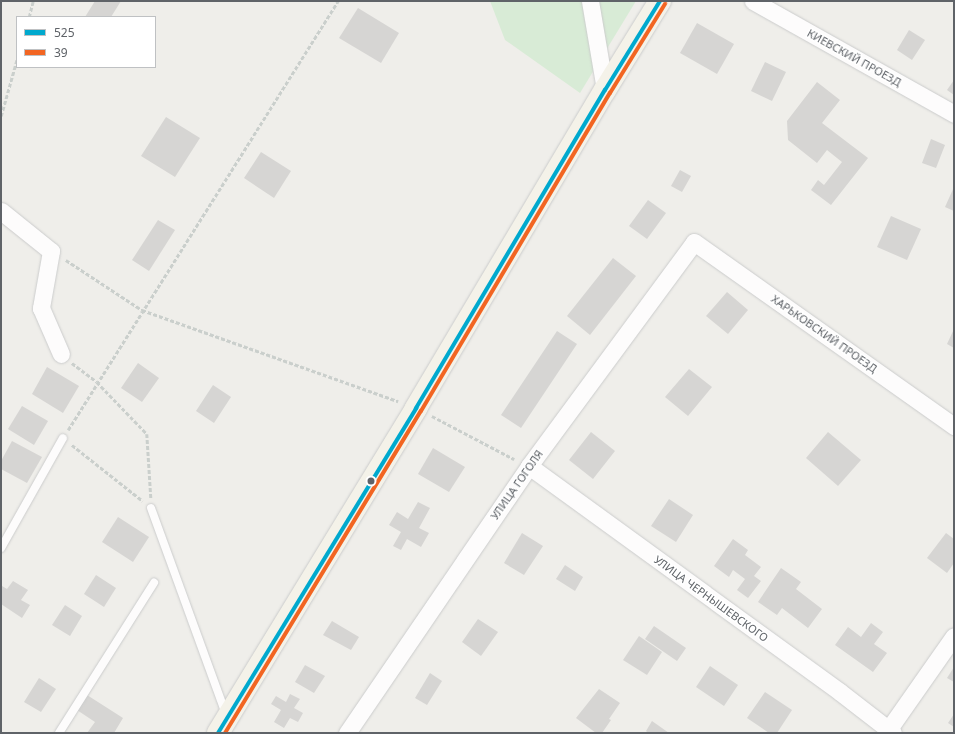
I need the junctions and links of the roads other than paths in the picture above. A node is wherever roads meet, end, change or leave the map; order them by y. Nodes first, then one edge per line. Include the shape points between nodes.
1 (590, 1) edge
2 (660, 1) edge
3 (753, 1) edge
4 (605, 90) junction
5 (954, 114) edge
6 (1, 211) edge
7 (694, 242) joint
8 (61, 354) road end
9 (954, 426) edge
10 (63, 438) road end
11 (529, 466) junction
12 (151, 508) road end
13 (1, 548) edge
14 (154, 583) dead end
15 (954, 636) edge
16 (225, 727) edge
17 (889, 732) edge
18 (59, 733) edge
19 (347, 733) edge

1 - 4 street
2 - 4 main road
3 - 5 street, КИЕВСКИЙ ПРОЕЗД
4 - 16 main road
6 - 8 street via 51,251 41,308
7 - 9 street, ХАРЬКОВСКИЙ ПРОЕЗД
7 - 11 street, УЛИЦА ГОГОЛЯ
10 - 13 lane
11 - 17 street, УЛИЦА ЧЕРНЫШЕВСКОГО via 833,687
11 - 19 street, УЛИЦА ГОГОЛЯ
12 - 16 lane
14 - 18 lane
15 - 17 street

